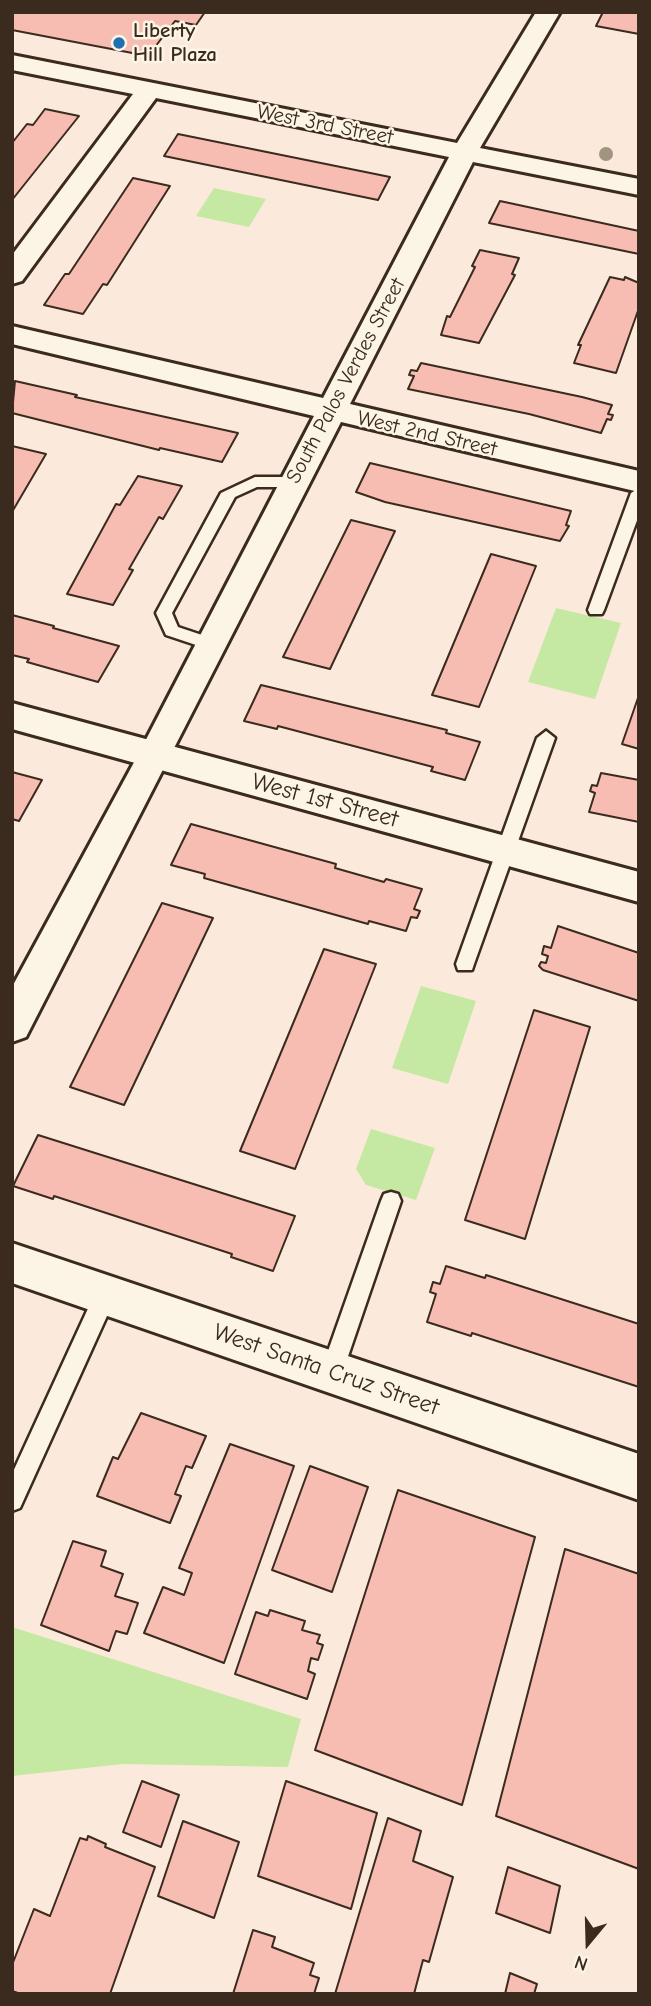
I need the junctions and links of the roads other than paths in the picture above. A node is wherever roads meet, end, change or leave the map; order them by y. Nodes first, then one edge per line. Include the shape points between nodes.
1 (548, 12) edge
2 (12, 62) edge
3 (148, 91) junction
4 (464, 153) junction
5 (639, 187) edge
6 (12, 275) edge
7 (12, 335) edge
8 (332, 412) junction
9 (294, 482) junction
10 (639, 482) edge
11 (639, 493) edge
12 (596, 610) dead end
13 (211, 644) junction
14 (12, 716) edge
15 (546, 738) dead end
16 (155, 755) junction
17 (507, 851) junction
18 (639, 887) edge
19 (465, 964) dead end
20 (12, 1025) edge
21 (391, 1201) dead end
22 (12, 1263) edge
23 (105, 1296) junction
24 (332, 1371) junction
25 (639, 1477) edge
26 (12, 1500) edge

1 - 4 street, South Palos Verdes Street
2 - 3 street, West 3rd Street
3 - 4 street, West 3rd Street
3 - 6 street
4 - 5 street, West 3rd Street
4 - 8 street, South Palos Verdes Street
7 - 8 street, West 2nd Street
8 - 9 street, South Palos Verdes Street
8 - 10 street, West 2nd Street
9 - 13 street, South Palos Verdes Street
9 - 13 lane via 255,482 229,493 164,613 172,631
11 - 12 lane
13 - 16 street, South Palos Verdes Street
14 - 16 street, West 1st Street
15 - 17 lane
16 - 17 street, West 1st Street
16 - 20 street, South Palos Verdes Street
17 - 18 street, West 1st Street
17 - 19 lane
21 - 24 lane
22 - 23 street, West Santa Cruz Street
23 - 24 street, West Santa Cruz Street
23 - 26 lane
24 - 25 street, West Santa Cruz Street

